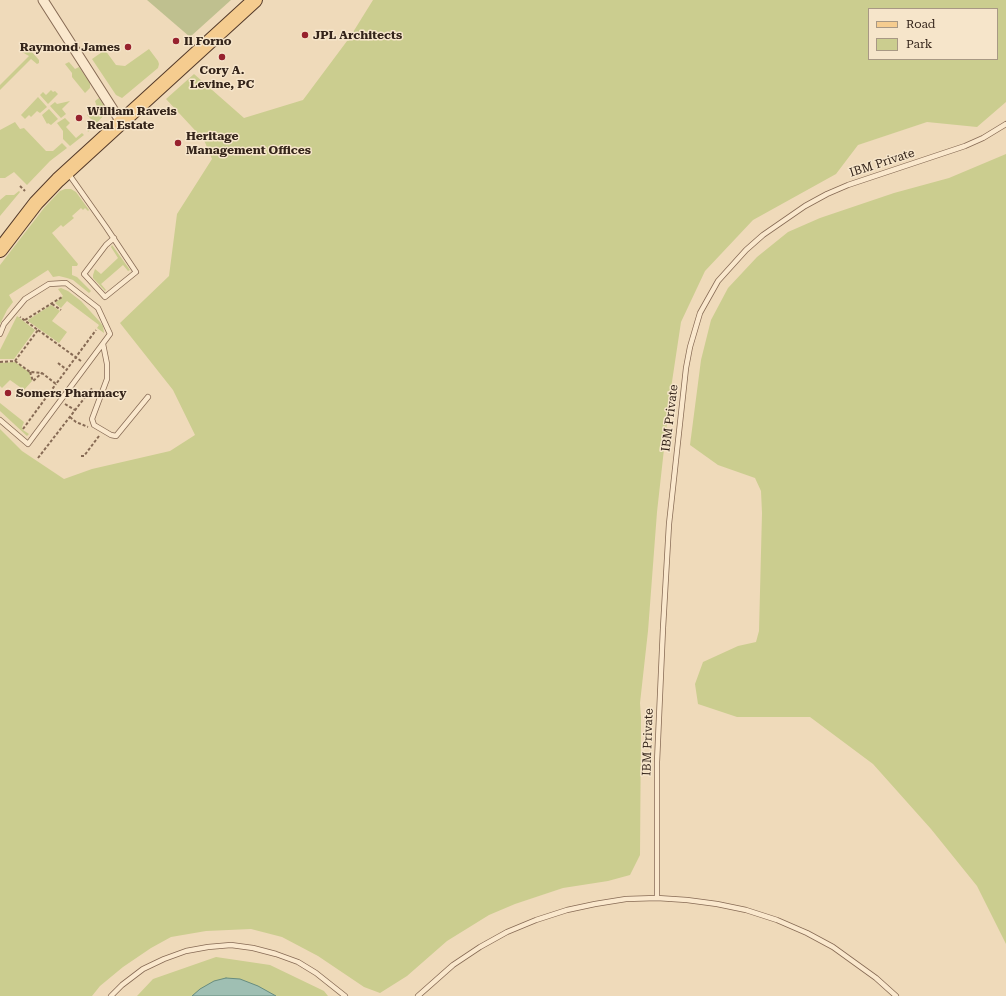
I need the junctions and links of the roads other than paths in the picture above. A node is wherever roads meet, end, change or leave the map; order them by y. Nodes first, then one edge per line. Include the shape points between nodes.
1 (43, 0) edge
2 (255, 0) edge
3 (121, 122) junction
4 (1006, 124) edge
5 (66, 171) junction
6 (114, 238) junction
7 (0, 250) edge
8 (0, 334) edge
9 (103, 344) junction
10 (148, 397) dead end
11 (0, 420) edge
12 (657, 898) junction
13 (111, 996) edge
14 (345, 996) edge
15 (418, 996) edge
16 (896, 996) edge

1 - 3 street
2 - 3 main road
3 - 5 main road
4 - 12 lane, IBM Private via 966,146 848,185 805,206 746,250 718,281 700,313 686,368 668,538 657,762
5 - 6 lane
5 - 7 main road via 36,203
6 - 6 lane via 136,272 105,297 84,274
8 - 9 lane via 4,324 25,299 49,284 66,283 98,308 110,334
9 - 10 lane via 107,379 92,419 94,425 116,436
9 - 11 lane via 28,444
12 - 15 lane via 626,899 567,910 507,932 453,965
12 - 16 lane via 717,904 777,920 833,947
13 - 14 lane via 122,984 164,958 208,947 231,946 253,948 298,962

